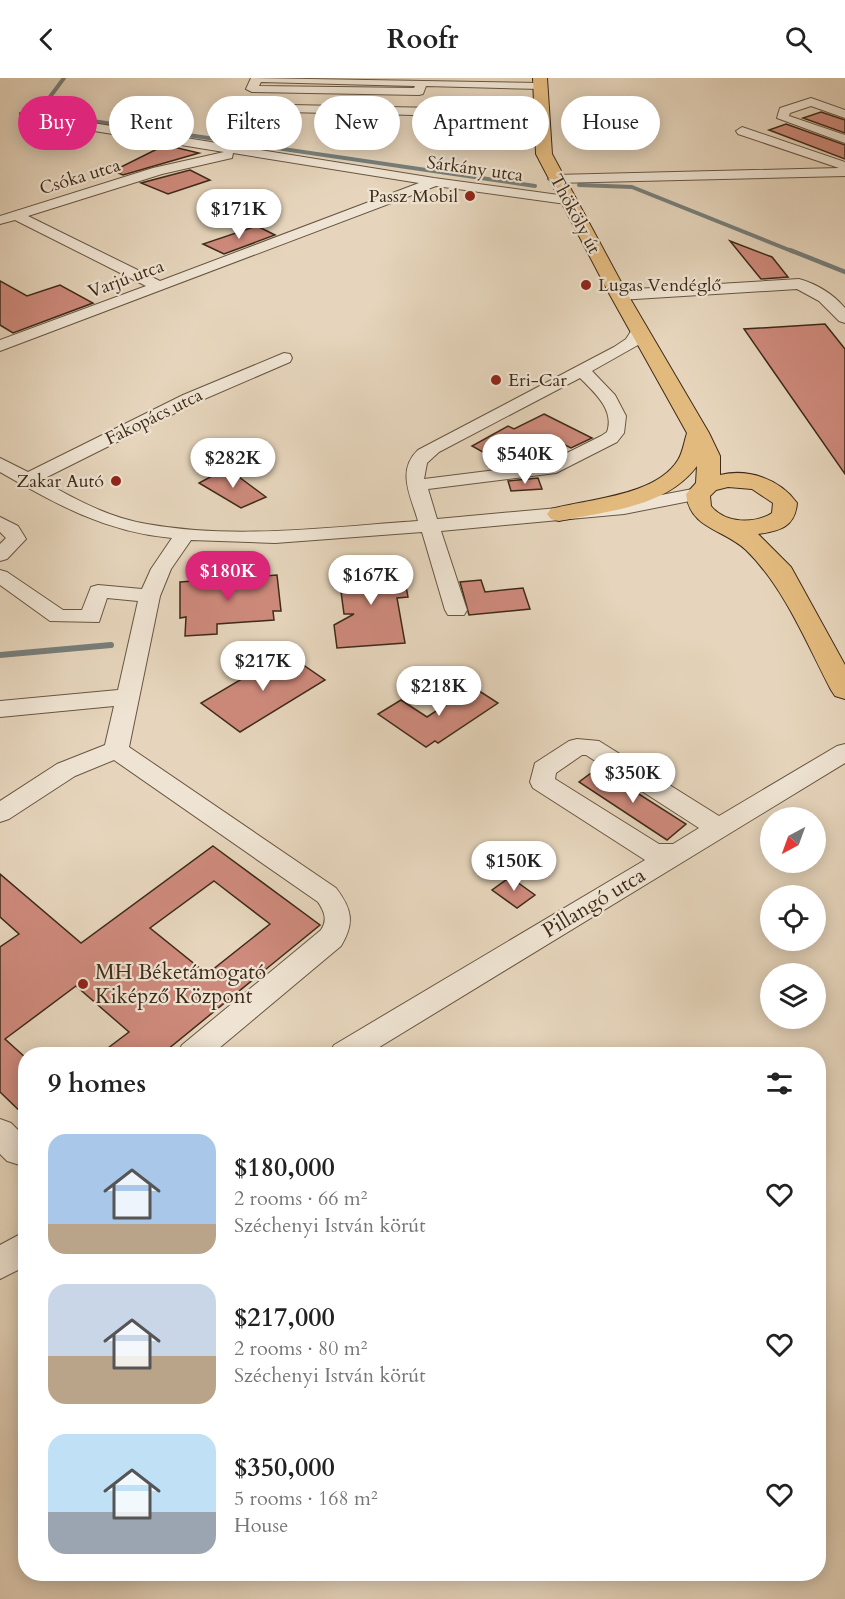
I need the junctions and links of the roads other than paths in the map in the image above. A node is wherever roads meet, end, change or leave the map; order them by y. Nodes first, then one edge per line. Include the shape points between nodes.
1 (541, 82) edge
2 (348, 86) junction
3 (302, 109) edge
4 (412, 111) edge
5 (845, 114) edge
6 (97, 128) edge
7 (742, 130) dead end
8 (845, 139) edge
9 (544, 150) edge
10 (240, 152) junction
11 (845, 168) edge
12 (555, 179) junction
13 (434, 182) junction
14 (566, 200) junction
15 (16, 215) junction
16 (0, 220) edge
17 (161, 288) junction
18 (619, 295) junction
19 (845, 318) edge
20 (639, 331) junction
21 (0, 346) edge
22 (284, 358) dead end
23 (582, 371) junction
24 (698, 433) junction
25 (0, 464) edge
26 (27, 480) junction
27 (754, 482) junction
28 (418, 485) junction
29 (703, 489) junction
30 (559, 514) junction
31 (536, 518) junction
32 (778, 522) junction
33 (0, 523) edge
34 (720, 523) junction
35 (429, 526) junction
36 (185, 534) junction
37 (0, 555) edge
38 (778, 567) junction
39 (0, 576) edge
40 (150, 596) junction
41 (456, 610) dead end
42 (845, 690) edge
43 (128, 697) junction
44 (0, 709) edge
45 (116, 750) junction
46 (845, 752) edge
47 (0, 813) edge
48 (719, 828) junction
49 (677, 853) junction
50 (200, 1047) edge
51 (356, 1047) edge
52 (0, 1133) edge
53 (18, 1151) edge
54 (18, 1252) edge
55 (0, 1263) edge

1 - 2 street via 421,83 419,92
2 - 2 street via 257,78 252,89
3 - 4 street
5 - 8 street via 811,102 784,111 783,118
6 - 10 street, Sárkány utca
7 - 11 street
9 - 12 main road, Thököly út
10 - 13 street, Sárkány utca
10 - 15 street, Csóka utca via 159,171
11 - 12 street via 843,173
12 - 14 main road, Thököly út
13 - 14 street, Sárkány utca
13 - 17 street, Varjú utca
14 - 18 main road, Thököly út
15 - 16 street, Csóka utca
15 - 17 street
17 - 21 street, Varjú utca
18 - 19 street via 799,284 834,303
18 - 20 main road, Thököly út
20 - 23 street via 632,342
20 - 24 main road, Thököly út
22 - 26 street, Fakopács utca via 189,399
23 - 28 street via 421,455 415,463
23 - 28 street via 601,388 615,410 618,422 610,438 549,469
24 - 27 main road, Thököly út
24 - 29 main road, Thököly út via 709,456
24 - 30 main road via 689,461 663,486
25 - 26 street
26 - 36 street via 73,506 110,520 146,530
27 - 29 main road, Thököly út via 728,480
27 - 32 main road, Thököly út via 774,491 785,503 784,516
28 - 35 street
29 - 30 street via 624,508
29 - 34 main road, Thököly út via 697,503 701,512
30 - 31 street
31 - 34 street via 690,514
31 - 35 street
32 - 34 main road via 747,529
32 - 38 main road via 774,534
33 - 37 street via 11,530 16,540
34 - 38 main road via 749,539
35 - 36 street via 275,537
35 - 41 street
36 - 40 street via 161,569
38 - 42 main road
39 - 40 street via 58,616 91,617 98,591
40 - 43 street
43 - 44 street
43 - 45 street
45 - 47 street via 66,770
45 - 50 street via 327,895 340,916 339,927 331,938
46 - 48 street, Pillangó utca
48 - 49 street, Pillangó utca
48 - 49 street via 591,747 577,747 544,769 542,782 655,854
49 - 51 street, Pillangó utca
52 - 53 street
54 - 55 street

